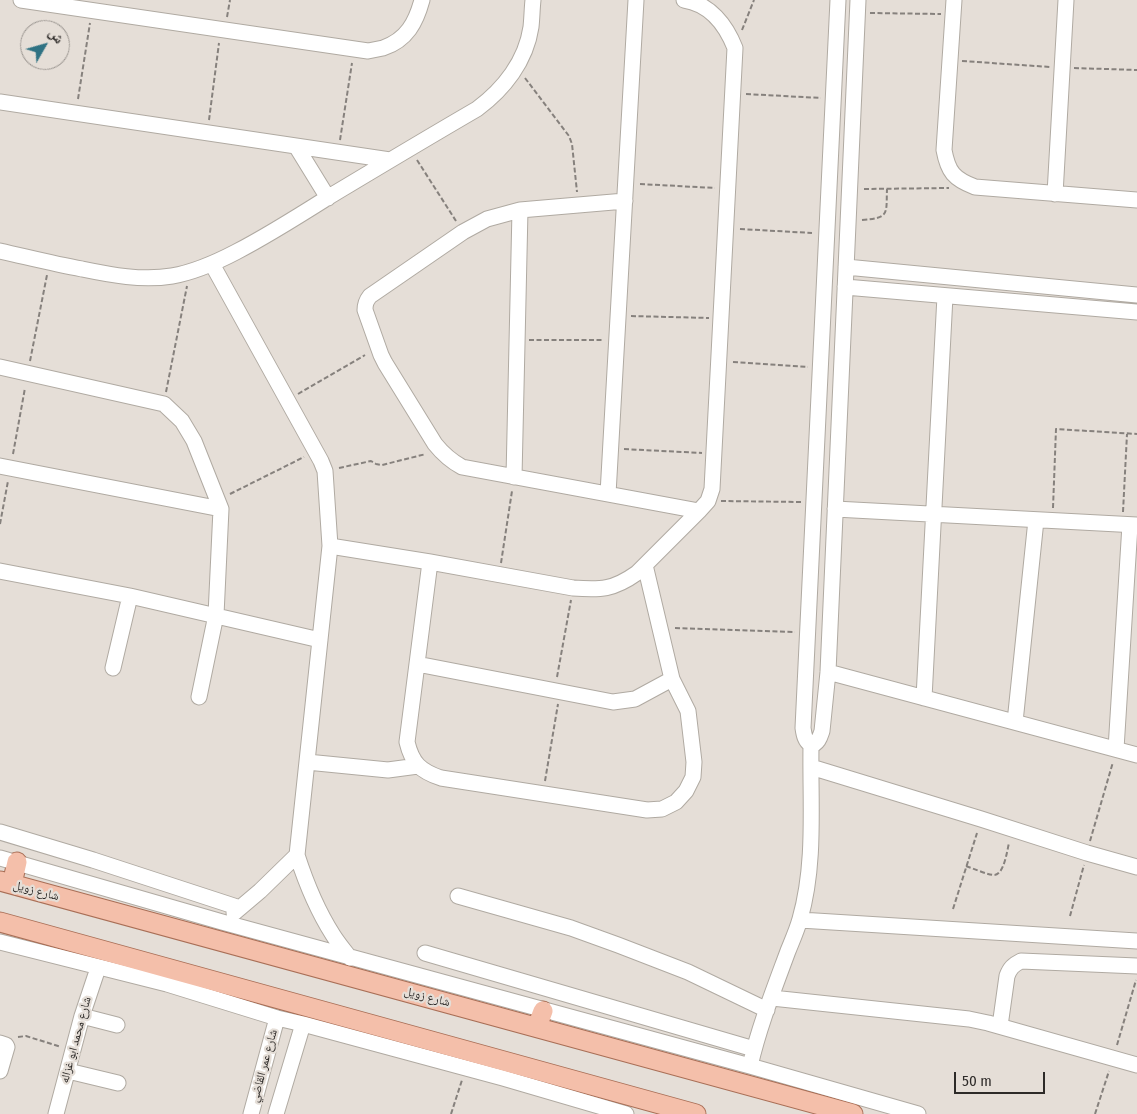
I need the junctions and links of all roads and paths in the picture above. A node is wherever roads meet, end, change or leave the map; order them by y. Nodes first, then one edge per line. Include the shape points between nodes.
1 (21, 0) edge
2 (230, 0) edge
3 (422, 0) edge
4 (533, 0) edge
5 (636, 0) edge
6 (684, 0) edge
7 (754, 0) edge
8 (838, 0) edge
9 (1066, 0) edge
10 (858, 6) edge
11 (953, 7) edge
12 (92, 10) junction
13 (223, 30) junction
14 (735, 48) junction
15 (354, 49) junction
16 (950, 61) junction
17 (516, 67) junction
18 (1063, 67) junction
19 (1137, 70) edge
20 (733, 94) junction
21 (833, 99) junction
22 (0, 102) edge
23 (75, 113) junction
24 (207, 133) junction
25 (296, 146) junction
26 (410, 148) junction
27 (338, 152) junction
28 (390, 160) junction
29 (830, 174) junction
30 (963, 182) junction
31 (626, 183) junction
32 (850, 183) junction
33 (728, 189) junction
34 (887, 189) junction
35 (1055, 194) junction
36 (328, 198) junction
37 (1137, 200) edge
38 (625, 201) junction
39 (579, 205) junction
40 (520, 210) junction
41 (848, 221) junction
42 (726, 228) junction
43 (463, 232) junction
44 (827, 234) junction
45 (0, 251) edge
46 (49, 262) junction
47 (212, 264) junction
48 (846, 267) junction
49 (189, 272) junction
50 (845, 287) junction
51 (1137, 295) edge
52 (945, 296) junction
53 (1137, 312) edge
54 (618, 316) junction
55 (721, 319) junction
56 (517, 340) junction
57 (617, 340) junction
58 (378, 347) junction
59 (719, 361) junction
60 (0, 367) edge
61 (820, 372) junction
62 (28, 374) junction
63 (841, 377) junction
64 (287, 400) junction
65 (164, 404) junction
66 (1128, 434) junction
67 (1137, 434) edge
68 (611, 448) junction
69 (315, 451) junction
70 (440, 451) junction
71 (714, 453) junction
72 (5, 467) edge
73 (325, 472) junction
74 (514, 477) junction
75 (608, 494) junction
76 (814, 502) junction
77 (219, 504) junction
78 (704, 506) junction
79 (835, 509) junction
80 (934, 514) junction
81 (1036, 520) junction
82 (1052, 520) junction
83 (0, 524) edge
84 (1130, 525) edge
85 (330, 546) junction
86 (430, 562) junction
87 (645, 565) junction
88 (0, 571) edge
89 (500, 575) junction
90 (573, 588) junction
91 (130, 596) junction
92 (216, 615) junction
93 (660, 627) junction
94 (807, 632) junction
95 (320, 640) junction
96 (417, 664) junction
97 (113, 668) dead end
98 (828, 672) junction
99 (672, 679) junction
100 (558, 692) junction
101 (199, 697) dead end
102 (924, 698) junction
103 (1015, 722) junction
104 (811, 745) junction
105 (1116, 749) junction
106 (1137, 755) edge
107 (307, 762) junction
108 (418, 766) junction
109 (811, 767) junction
110 (542, 794) junction
111 (982, 819) junction
112 (1012, 828) junction
113 (0, 832) edge
114 (1087, 853) junction
115 (297, 855) junction
116 (8, 860) edge
117 (966, 866) junction
118 (1137, 867) edge
119 (6, 882) edge
120 (458, 896) dead end
121 (240, 908) junction
122 (953, 909) dead end
123 (1070, 916) dead end
124 (800, 920) junction
125 (0, 922) edge
126 (222, 922) junction
127 (1137, 941) edge
128 (0, 942) edge
129 (425, 953) dead end
130 (350, 958) junction
131 (1137, 966) edge
132 (98, 968) junction
133 (168, 976) junction
134 (769, 1004) junction
135 (82, 1016) junction
136 (277, 1018) junction
137 (540, 1019) junction
138 (303, 1024) junction
139 (117, 1025) dead end
140 (1000, 1026) junction
141 (3, 1044) edge
142 (754, 1049) junction
143 (73, 1050) junction
144 (1137, 1065) edge
145 (750, 1066) junction
146 (466, 1068) junction
147 (504, 1070) junction
148 (0, 1071) edge
149 (68, 1071) junction
150 (118, 1083) dead end
151 (56, 1114) edge
152 (251, 1114) edge
153 (276, 1114) edge
154 (452, 1114) edge
155 (625, 1114) edge
156 (696, 1114) edge
157 (853, 1114) edge
158 (918, 1114) edge

1 - 12 street
2 - 13 path
3 - 15 street via 410,29 398,40 384,48
4 - 17 street via 529,35
5 - 31 street
6 - 14 street via 693,1 715,15 724,25
7 - 14 path
8 - 21 street
9 - 18 street
10 - 11 path
10 - 32 street
11 - 16 street
12 - 13 street
12 - 23 path
13 - 15 street
13 - 24 path
14 - 20 street
15 - 27 path
16 - 18 path
16 - 30 street via 944,150 946,163
17 - 26 street via 489,100
17 - 39 path via 569,136
18 - 19 path
18 - 35 street
20 - 21 path
20 - 33 street
21 - 29 street
22 - 23 street
23 - 24 street
24 - 25 street
25 - 27 street
25 - 36 street
26 - 28 street
26 - 43 path
27 - 28 street
28 - 36 street
29 - 32 street
29 - 44 street
30 - 34 path via 949,188
30 - 35 street via 975,187
31 - 33 path
31 - 38 street
32 - 34 path
32 - 41 street
33 - 42 street
34 - 41 path via 885,214 881,218
35 - 37 street
36 - 47 street via 258,241
38 - 39 street
38 - 54 street
39 - 40 street
40 - 43 street via 487,219
40 - 56 street
41 - 48 street
42 - 44 path
42 - 55 street
43 - 58 street via 366,300 365,310
44 - 61 street
45 - 46 street
46 - 49 street via 134,277 153,278
46 - 62 path
47 - 49 street
47 - 64 street
48 - 50 street
48 - 51 street
49 - 65 path
50 - 52 street
50 - 63 street
52 - 53 street
52 - 80 street
54 - 55 path
54 - 57 street
55 - 59 street
56 - 57 path
56 - 74 street
57 - 68 street
58 - 64 path
58 - 70 street
59 - 61 path
59 - 71 street
60 - 62 street
61 - 63 street
61 - 76 street
62 - 65 street
62 - 72 path
63 - 79 street
64 - 69 street
65 - 77 street via 182,421 194,441
66 - 67 path
66 - 82 path via 1056,428
66 - 84 path
68 - 71 path
68 - 75 street
69 - 73 street
69 - 77 path
70 - 73 path via 382,465 371,461
70 - 74 street via 462,467
71 - 78 street via 712,489
72 - 77 street
72 - 83 path
73 - 85 street
74 - 75 street
74 - 89 path
75 - 78 street
76 - 78 path
76 - 94 street
77 - 92 street
78 - 87 street
79 - 80 street
79 - 98 street
80 - 81 street
80 - 102 street
81 - 82 street
81 - 103 street
82 - 84 street
84 - 105 street
85 - 86 street
85 - 95 street
86 - 89 street
86 - 96 street
87 - 90 street via 617,585 595,590
87 - 93 street
88 - 91 street
89 - 90 street
90 - 100 path
91 - 92 street
91 - 97 street
92 - 95 street
92 - 101 street
93 - 94 path
93 - 99 street
94 - 104 street via 803,728
95 - 107 street
96 - 100 street
96 - 108 street via 407,742
98 - 102 street
98 - 104 street via 822,731 819,739
99 - 100 street via 635,699 621,702
99 - 110 street via 688,710 694,762 693,777 676,802 662,809 647,810
100 - 110 path
102 - 103 street
103 - 105 street
104 - 109 street
105 - 106 street
105 - 114 path
107 - 108 street via 388,770
107 - 115 street
108 - 110 street via 440,778
109 - 111 street
109 - 124 street via 811,843
111 - 112 street
111 - 117 path
112 - 114 street
112 - 117 path via 999,873 994,875
113 - 121 street
114 - 118 street
114 - 123 path
115 - 121 street
115 - 130 street via 319,910
116 - 119 main road
116 - 126 street
117 - 122 path
119 - 137 main road, شارع زويل
120 - 134 street via 571,928
121 - 126 street
124 - 127 street
124 - 134 street
125 - 133 main road
126 - 130 street
128 - 132 street
129 - 142 street
130 - 137 street
131 - 140 street via 1021,961 1014,964 1007,976
132 - 133 street
132 - 135 street, شارع محمد ابو غزاله
133 - 136 street
133 - 147 main road
134 - 140 street via 969,1019
134 - 142 street
135 - 139 street
135 - 143 street, شارع محمد ابو غزاله
136 - 138 street
136 - 152 street, شارع عمر القاضي
137 - 145 street
137 - 157 main road, شارع زويل
138 - 146 street
138 - 153 street, شارع عمر القاضي
140 - 144 street
141 - 143 path via 26,1036
141 - 148 street via 7,1047
142 - 145 street
143 - 149 street, شارع محمد ابو غزاله
145 - 158 street
146 - 147 street
146 - 154 path
147 - 155 street
147 - 156 main road
149 - 150 street
149 - 151 street, شارع محمد ابو غزاله

